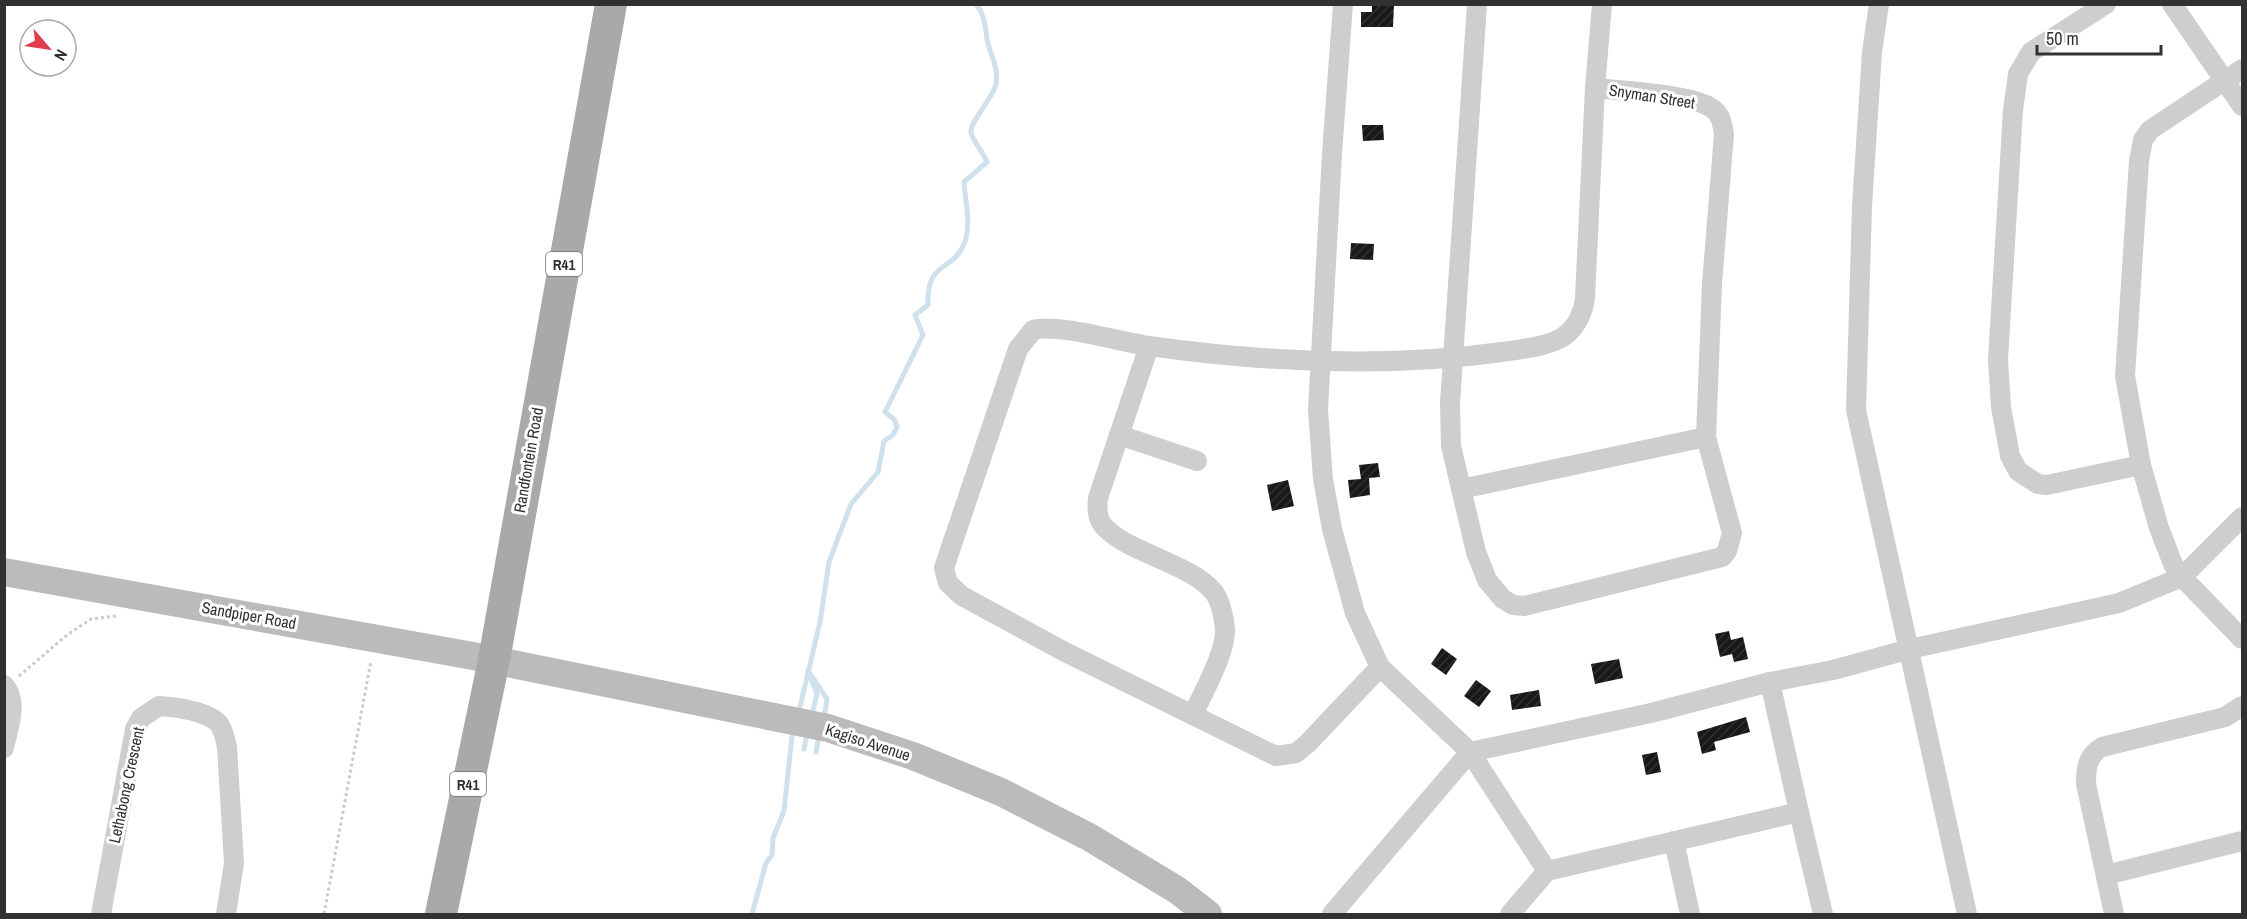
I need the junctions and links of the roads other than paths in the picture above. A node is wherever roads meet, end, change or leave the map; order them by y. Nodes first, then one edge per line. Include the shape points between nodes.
1 (611, 4) edge
2 (1343, 4) edge
3 (1478, 4) edge
4 (1602, 4) edge
5 (1879, 4) edge
6 (2106, 4) edge
7 (2172, 4) edge
8 (2242, 69) edge
9 (2224, 80) junction
10 (1595, 88) junction
11 (2242, 106) edge
12 (1149, 346) junction
13 (1321, 359) junction
14 (1453, 359) junction
15 (1119, 435) junction
16 (1706, 436) junction
17 (1197, 461) dead end
18 (2141, 465) junction
19 (1461, 489) junction
20 (2242, 518) edge
21 (4, 572) edge
22 (2182, 577) junction
23 (2242, 639) edge
24 (1910, 649) junction
25 (494, 660) junction
26 (1380, 667) junction
27 (1770, 682) junction
28 (6, 686) edge
29 (2242, 706) edge
30 (1193, 714) junction
31 (4, 748) edge
32 (1470, 752) junction
33 (1799, 812) junction
34 (2242, 840) edge
35 (1674, 841) junction
36 (1547, 871) junction
37 (2106, 875) junction
38 (101, 915) edge
39 (226, 915) edge
40 (441, 915) edge
41 (1208, 915) edge
42 (1332, 915) edge
43 (1510, 915) edge
44 (1690, 915) edge
45 (1823, 915) edge
46 (1966, 915) edge
47 (2114, 915) edge

1 - 25 main road, Randfontein Road / R41
2 - 13 street
3 - 14 street
4 - 10 street
5 - 24 street via 1872,51 1862,206 1856,410
6 - 18 street via 2031,52 2018,74 1998,384 2010,456 2018,471 2028,478 2047,485
7 - 9 street
8 - 9 street
9 - 11 street
9 - 18 street via 2161,122 2143,140 2125,357
10 - 14 street, Snyman Street via 1585,298 1578,321 1562,337 1547,343
10 - 16 street, Snyman Street via 1692,100 1712,108 1722,119
12 - 13 street, Snyman Street via 1232,356
12 - 15 street
12 - 30 street, Snyman Street via 1042,327 1025,338 945,560 944,576 962,596 1065,652
13 - 14 street, Snyman Street
13 - 26 street via 1319,446 1332,529 1355,613
14 - 19 street via 1450,446
15 - 17 street
15 - 30 street via 1098,498 1102,524 1118,537 1200,580 1215,593 1221,608 1223,645
16 - 19 street
16 - 19 street, Snyman Street via 1731,525 1727,551 1715,560 1539,604 1513,605 1494,592 1476,552
18 - 22 street via 2159,528
20 - 22 street
21 - 25 street, Sandpiper Road
22 - 23 street
22 - 24 street via 2119,603
24 - 27 street
24 - 46 street
25 - 40 main road, Randfontein Road / R41
25 - 41 street, Kagiso Avenue via 828,728 912,756 1001,792 1089,837 1177,890
26 - 30 street via 1307,744 1285,756 1265,752
26 - 32 street
27 - 32 street via 1651,713
27 - 33 street
28 - 31 street via 12,706
29 - 37 street via 2225,717 2093,752 2086,768 2086,784
32 - 36 street
32 - 42 street
33 - 35 street
33 - 45 street
34 - 37 street
35 - 36 street
35 - 44 street
36 - 43 street
37 - 47 street
38 - 39 street, Lethabong Crescent via 135,729 141,718 159,706 205,716 214,720 224,733 234,863

